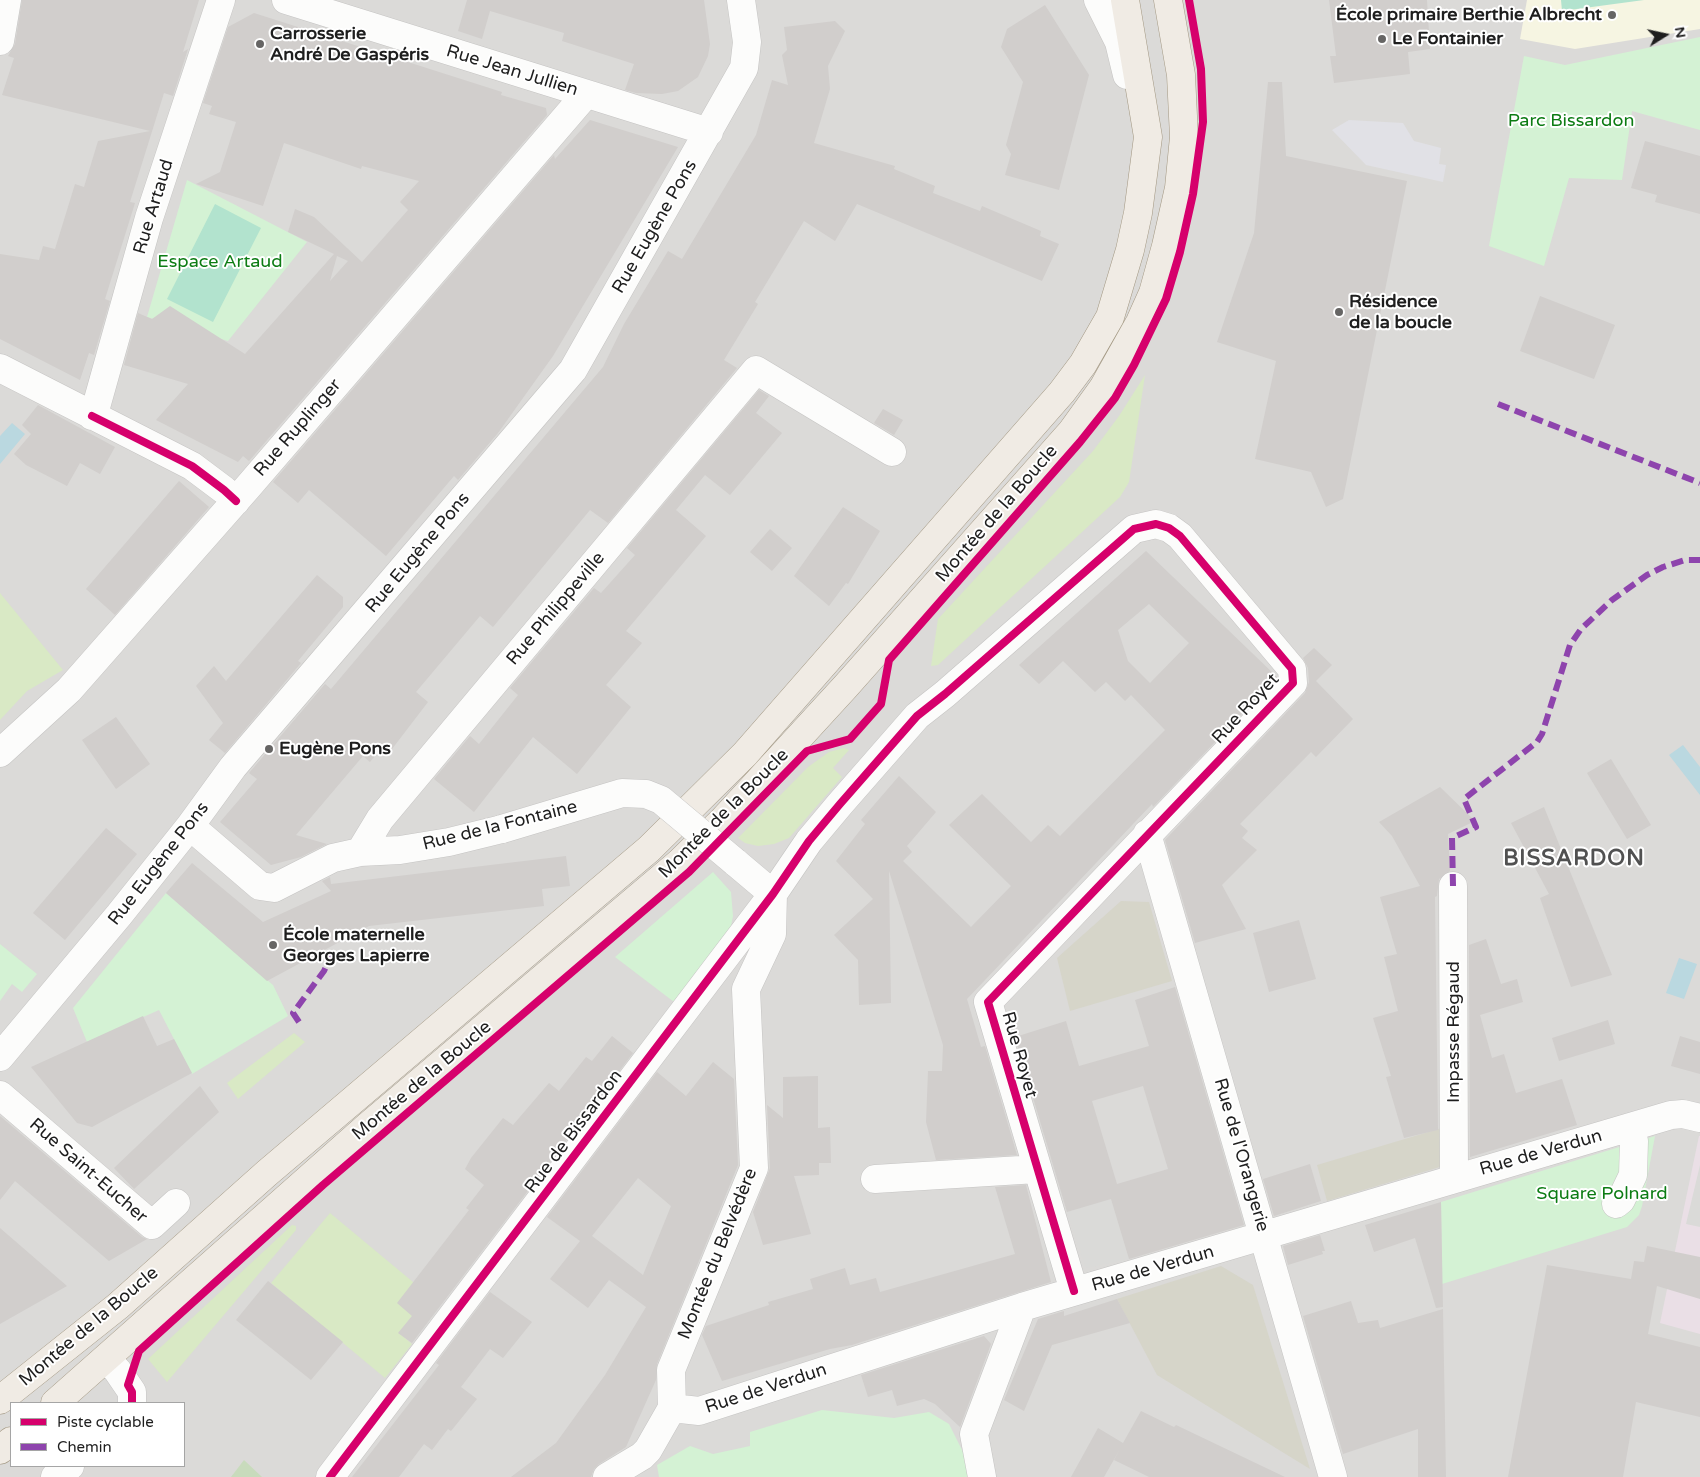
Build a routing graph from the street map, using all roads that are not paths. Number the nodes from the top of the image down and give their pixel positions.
1 (7, 0) edge
2 (222, 0) edge
3 (286, 0) edge
4 (741, 0) edge
5 (1098, 0) edge
6 (1125, 0) edge
7 (1168, 0) edge
8 (0, 41) edge
9 (586, 94) junction
10 (709, 132) junction
11 (1140, 191) junction
12 (0, 368) edge
13 (92, 416) junction
14 (892, 452) dead end
15 (236, 501) junction
16 (0, 753) edge
17 (840, 804) joint
18 (190, 826) junction
19 (1147, 834) junction
20 (360, 852) junction
21 (1453, 886) dead end
22 (773, 894) junction
23 (0, 1057) edge
24 (0, 1095) edge
25 (1700, 1118) edge
26 (1630, 1127) junction
27 (1037, 1168) junction
28 (1454, 1178) junction
29 (875, 1179) dead end
30 (176, 1202) dead end
31 (1616, 1204) dead end
32 (1264, 1236) junction
33 (1074, 1292) junction
34 (1022, 1307) junction
35 (106, 1360) junction
36 (130, 1394) edge
37 (0, 1400) edge
38 (56, 1402) edge
39 (672, 1408) junction
40 (10, 1442) edge
41 (0, 1450) edge
42 (69, 1467) edge
43 (55, 1477) edge
44 (330, 1477) edge
45 (607, 1477) edge
46 (982, 1477) edge
47 (1332, 1477) edge

1 - 8 street
2 - 13 street, Rue Artaud
3 - 9 street, Rue Jean Jullien
4 - 10 street, Rue Eugène Pons
5 - 11 street
6 - 11 main road, Montée de la Boucle
7 - 35 main road, Montée de la Boucle
9 - 10 street, Rue Jean Jullien
9 - 15 street, Rue Ruplinger
10 - 18 street, Rue Eugène Pons
11 - 37 main road, Montée de la Boucle
12 - 13 street
13 - 15 street
14 - 20 street, Rue Philippeville
15 - 16 street, Rue Ruplinger
17 - 19 street, Rue Royet
17 - 22 street, Rue de Bissardon
18 - 20 street, Rue de la Fontaine
18 - 23 street, Rue Eugène Pons
19 - 27 street, Rue Royet
19 - 32 street, Rue de l'Orangerie
20 - 22 street, Rue de la Fontaine, bridge
21 - 28 street, Impasse Régaud
22 - 39 street, Montée du Belvédère
22 - 44 street, Rue de Bissardon
24 - 30 street, Rue Saint-Eucher
25 - 26 street, Rue de Verdun
26 - 28 street, Rue de Verdun
26 - 31 street
27 - 29 street
27 - 33 street, Rue Royet
28 - 32 street, Rue de Verdun
32 - 33 street, Rue de Verdun
32 - 47 street, Rue de l'Orangerie
33 - 34 street, Rue de Verdun
34 - 39 street, Rue de Verdun
34 - 46 street
35 - 36 street, Montée de la Boucle
35 - 38 main road, Montée de la Boucle
39 - 45 street
40 - 41 main road
42 - 43 street

